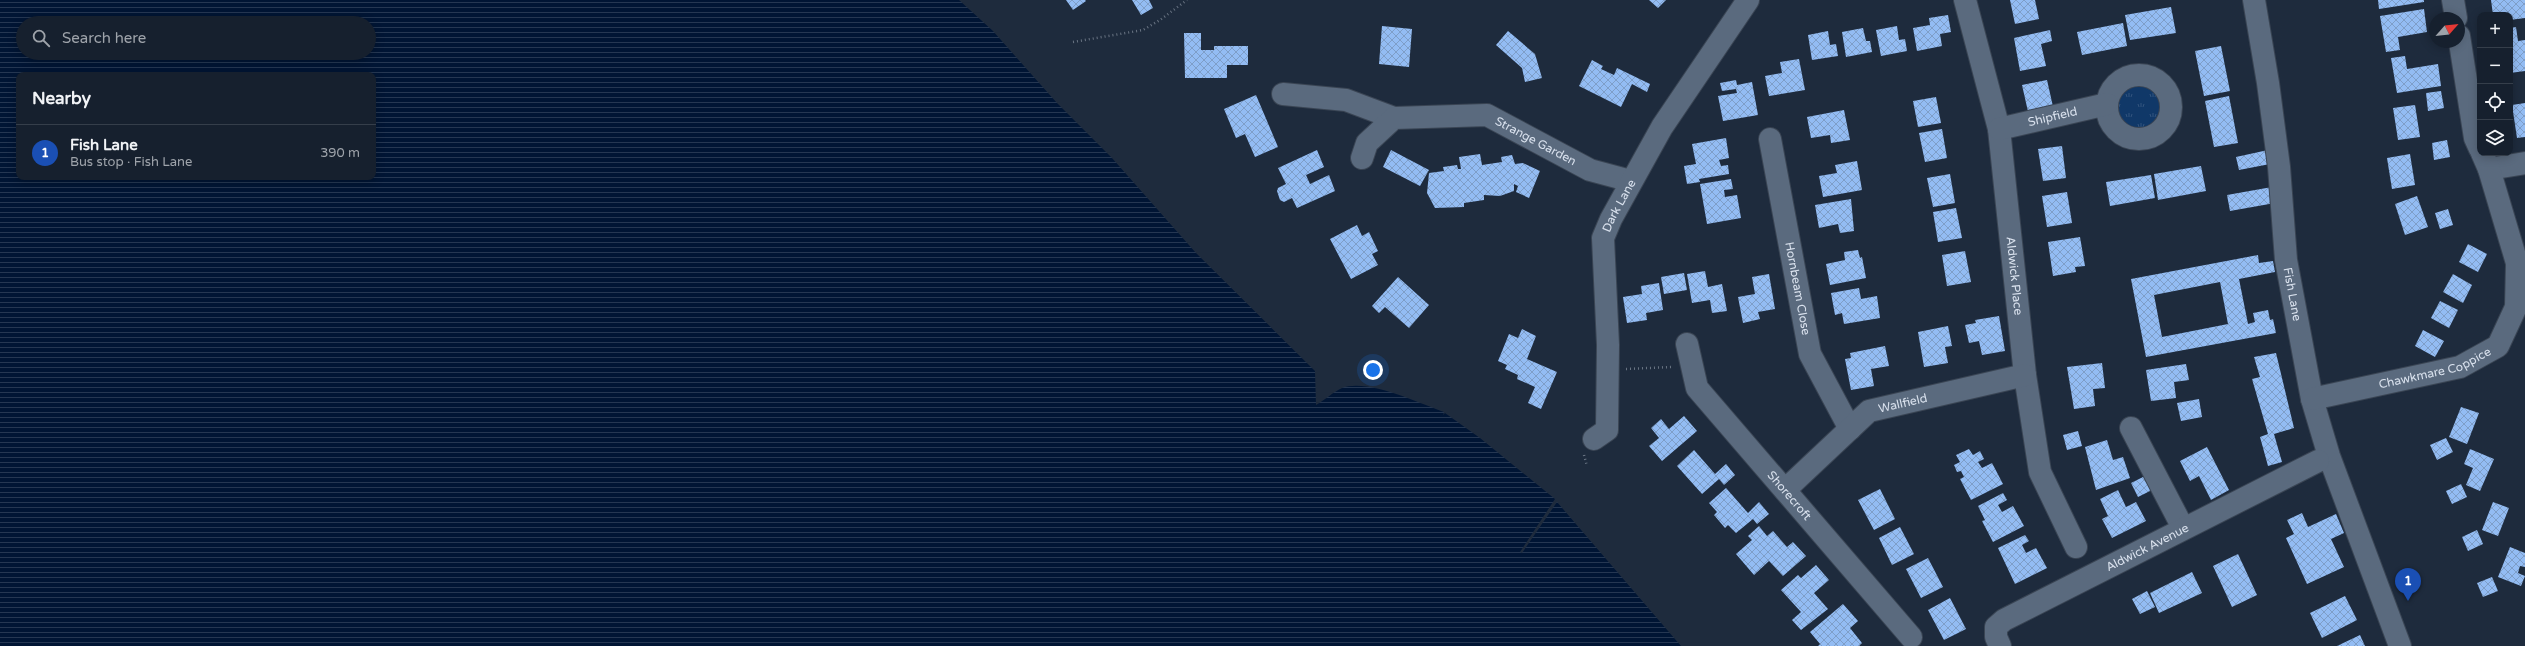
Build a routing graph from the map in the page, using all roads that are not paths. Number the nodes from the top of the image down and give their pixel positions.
1 (1748, 0) edge
2 (1964, 0) edge
3 (2254, 0) edge
4 (2453, 0) edge
5 (2455, 12) edge
6 (2461, 48) edge
7 (1283, 94) dead end
8 (2107, 104) dead end
9 (1394, 118) junction
10 (1999, 129) junction
11 (1770, 140) dead end
12 (2483, 157) edge
13 (1362, 158) dead end
14 (2525, 163) edge
15 (1631, 181) junction
16 (2516, 328) edge
17 (1687, 344) dead end
18 (2026, 375) junction
19 (2312, 399) junction
20 (2131, 428) dead end
21 (1850, 429) junction
22 (1594, 439) dead end
23 (2318, 461) dead end
24 (1785, 490) junction
25 (2183, 528) junction
26 (2076, 547) dead end
27 (1911, 637) dead end
28 (2000, 646) edge
29 (2400, 646) edge

1 - 15 street, Dark Lane
2 - 10 street, Aldwick Place
3 - 19 street, Fish Lane
4 - 5 street
6 - 12 street, Chawkmare Coppice
7 - 9 street
8 - 10 street, Shipfield
9 - 13 street
9 - 15 street, Strange Garden
10 - 18 street, Aldwick Place
11 - 21 street, Hornbeam Close
12 - 14 street
12 - 16 street, Chawkmare Coppice
15 - 22 street, Dark Lane
16 - 19 street, Chawkmare Coppice
17 - 24 street, Shorecroft
18 - 21 street, Wallfield
18 - 26 street, Aldwick Place
19 - 29 street, Fish Lane
20 - 25 street
21 - 24 street, Wallfield
23 - 25 street, Aldwick Avenue
24 - 27 street, Shorecroft
25 - 28 street, Aldwick Avenue

